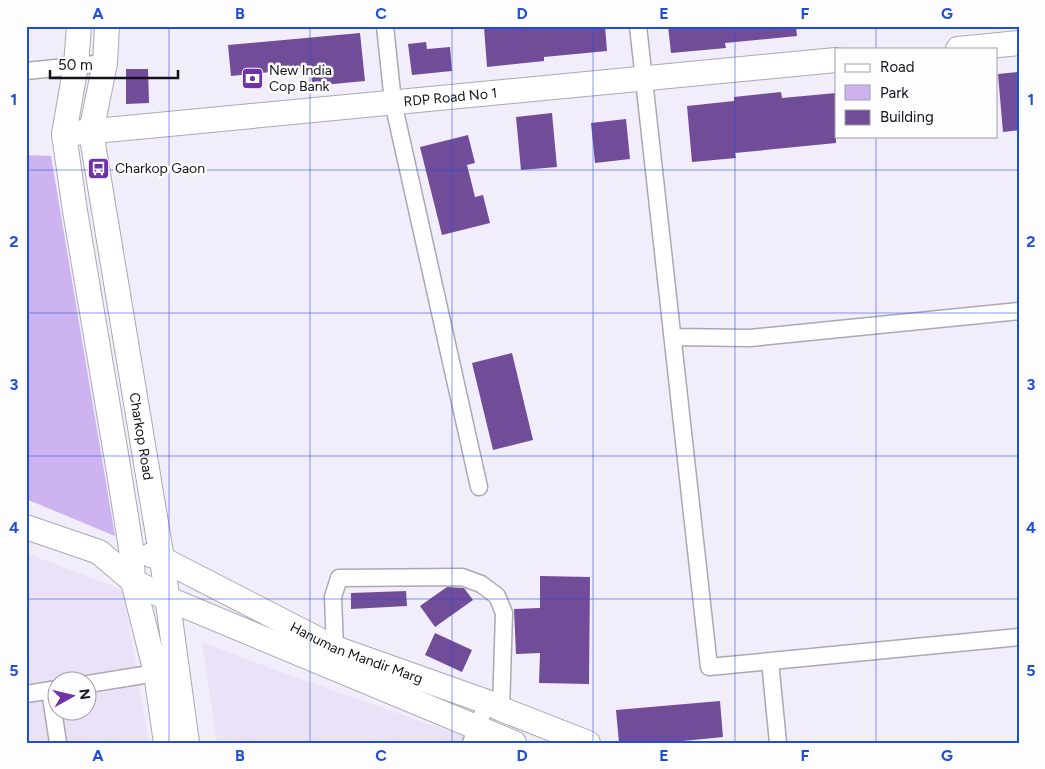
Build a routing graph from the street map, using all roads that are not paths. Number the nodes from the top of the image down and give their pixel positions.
1 (79, 26) edge
2 (108, 26) edge
3 (385, 26) edge
4 (638, 26) edge
5 (1019, 43) edge
6 (968, 48) edge
7 (835, 60) edge
8 (104, 63) junction
9 (76, 65) junction
10 (26, 70) edge
11 (644, 79) junction
12 (393, 102) junction
13 (92, 132) junction
14 (64, 134) junction
15 (1019, 311) edge
16 (673, 338) junction
17 (479, 487) dead end
18 (26, 527) edge
19 (131, 548) junction
20 (99, 552) junction
21 (162, 559) junction
22 (133, 581) junction
23 (166, 598) junction
24 (1019, 637) edge
25 (335, 648) junction
26 (770, 661) junction
27 (156, 673) junction
28 (98, 682) edge
29 (48, 691) edge
30 (26, 694) edge
31 (494, 705) junction
32 (56, 722) edge
33 (474, 735) edge
34 (58, 743) edge
35 (166, 743) edge
36 (187, 743) edge
37 (514, 743) edge
38 (588, 743) edge
39 (778, 743) edge

1 - 9 street, Charkop Road
2 - 8 street, Charkop Road
3 - 12 street
4 - 11 street
5 - 6 street
7 - 11 street, RDP Road No 1
8 - 9 street
8 - 13 street, Charkop Road
9 - 10 street
9 - 14 street, Charkop Road
11 - 12 street, RDP Road No 1
11 - 16 street
12 - 13 street, RDP Road No 1
12 - 17 street
13 - 14 street, RDP Road No 1
13 - 21 street, Charkop Road
14 - 19 street, Charkop Road
15 - 16 street
16 - 26 street
18 - 20 street
19 - 20 street
19 - 21 street, Hanuman Mandir Marg
19 - 22 street, Charkop Road
20 - 22 street
21 - 23 street, Charkop Road
21 - 25 street, Hanuman Mandir Marg
22 - 23 street
22 - 27 street, Charkop Road
23 - 33 street
23 - 36 street, Charkop Road
24 - 26 street
25 - 31 street, Hanuman Mandir Marg
25 - 31 street
26 - 39 street
27 - 28 street
27 - 35 street, Charkop Road
29 - 30 street
31 - 33 street
31 - 38 street, Hanuman Mandir Marg
32 - 34 street
33 - 37 street

